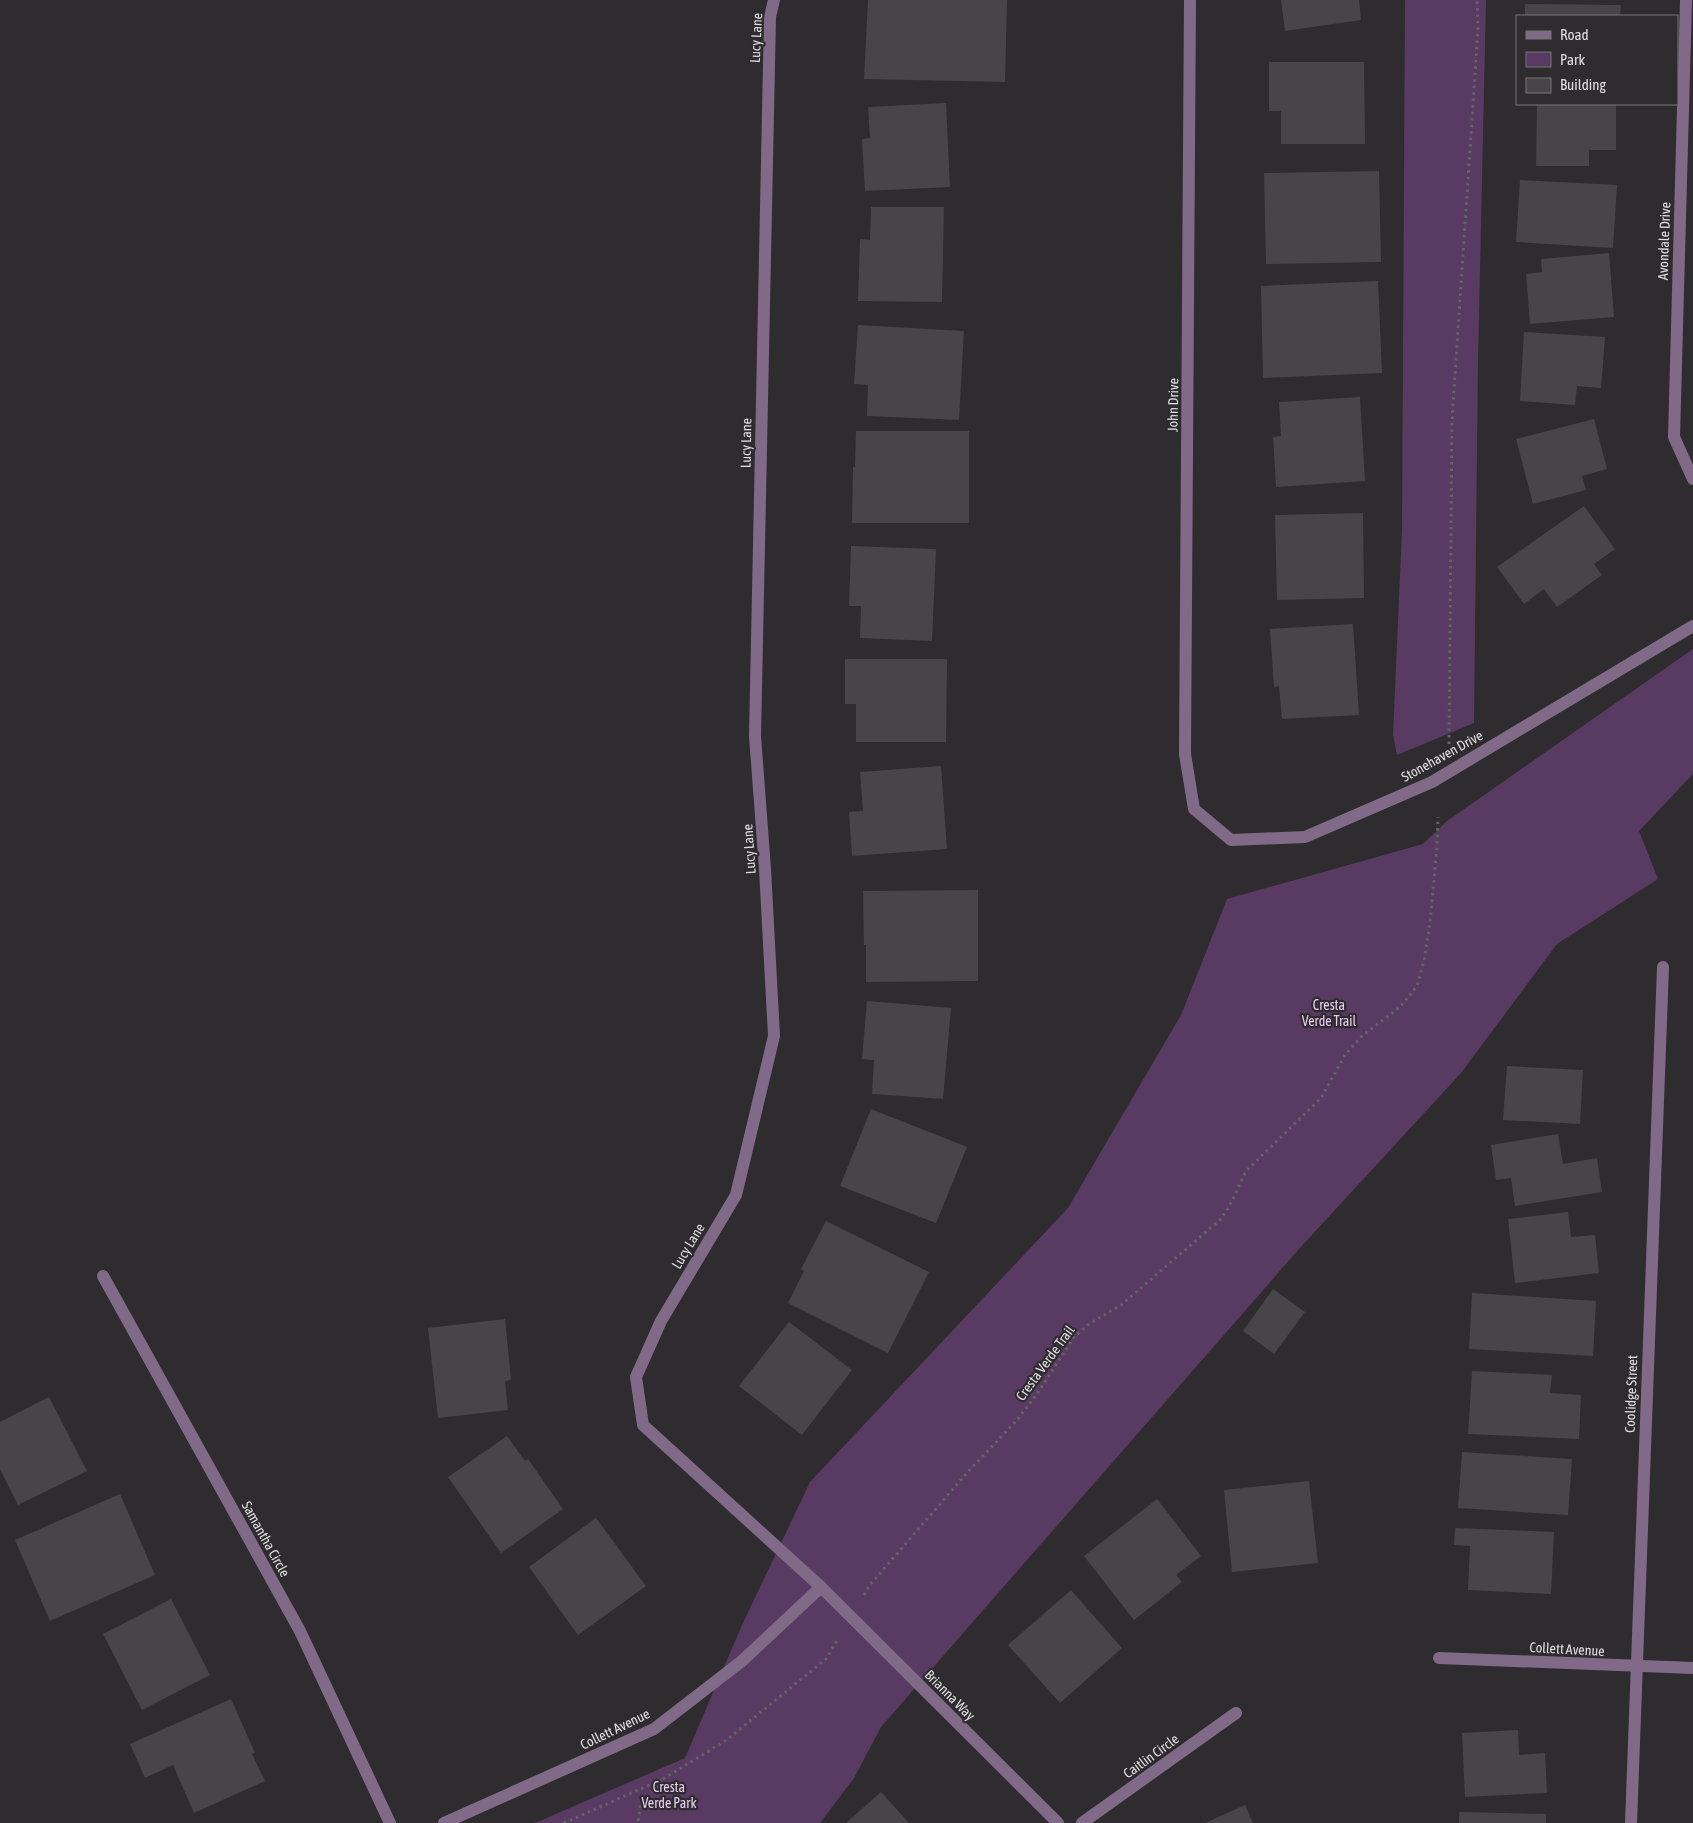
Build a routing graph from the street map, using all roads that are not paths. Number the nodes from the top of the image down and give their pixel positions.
1 (774, 0) edge
2 (1190, 0) edge
3 (1686, 0) edge
4 (1693, 479) edge
5 (1693, 626) edge
6 (1194, 809) joint
7 (1663, 967) dead end
8 (103, 1276) dead end
9 (821, 1587) junction
10 (1439, 1658) dead end
11 (1636, 1667) junction
12 (1693, 1668) edge
13 (1236, 1713) dead end
14 (390, 1823) edge
15 (444, 1823) edge
16 (1058, 1823) edge
17 (1082, 1823) edge
18 (1631, 1823) edge

1 - 9 street, Lucy Lane
2 - 6 street, John Drive
3 - 4 street, Avondale Drive
5 - 6 street, Stonehaven Drive
7 - 11 street, Coolidge Street
8 - 14 street, Samantha Circle
9 - 15 street, Collett Avenue
9 - 16 street, Brianna Way
10 - 11 street, Collett Avenue
11 - 12 street, Collett Avenue
11 - 18 street, Coolidge Street
13 - 17 street, Caitlin Circle

